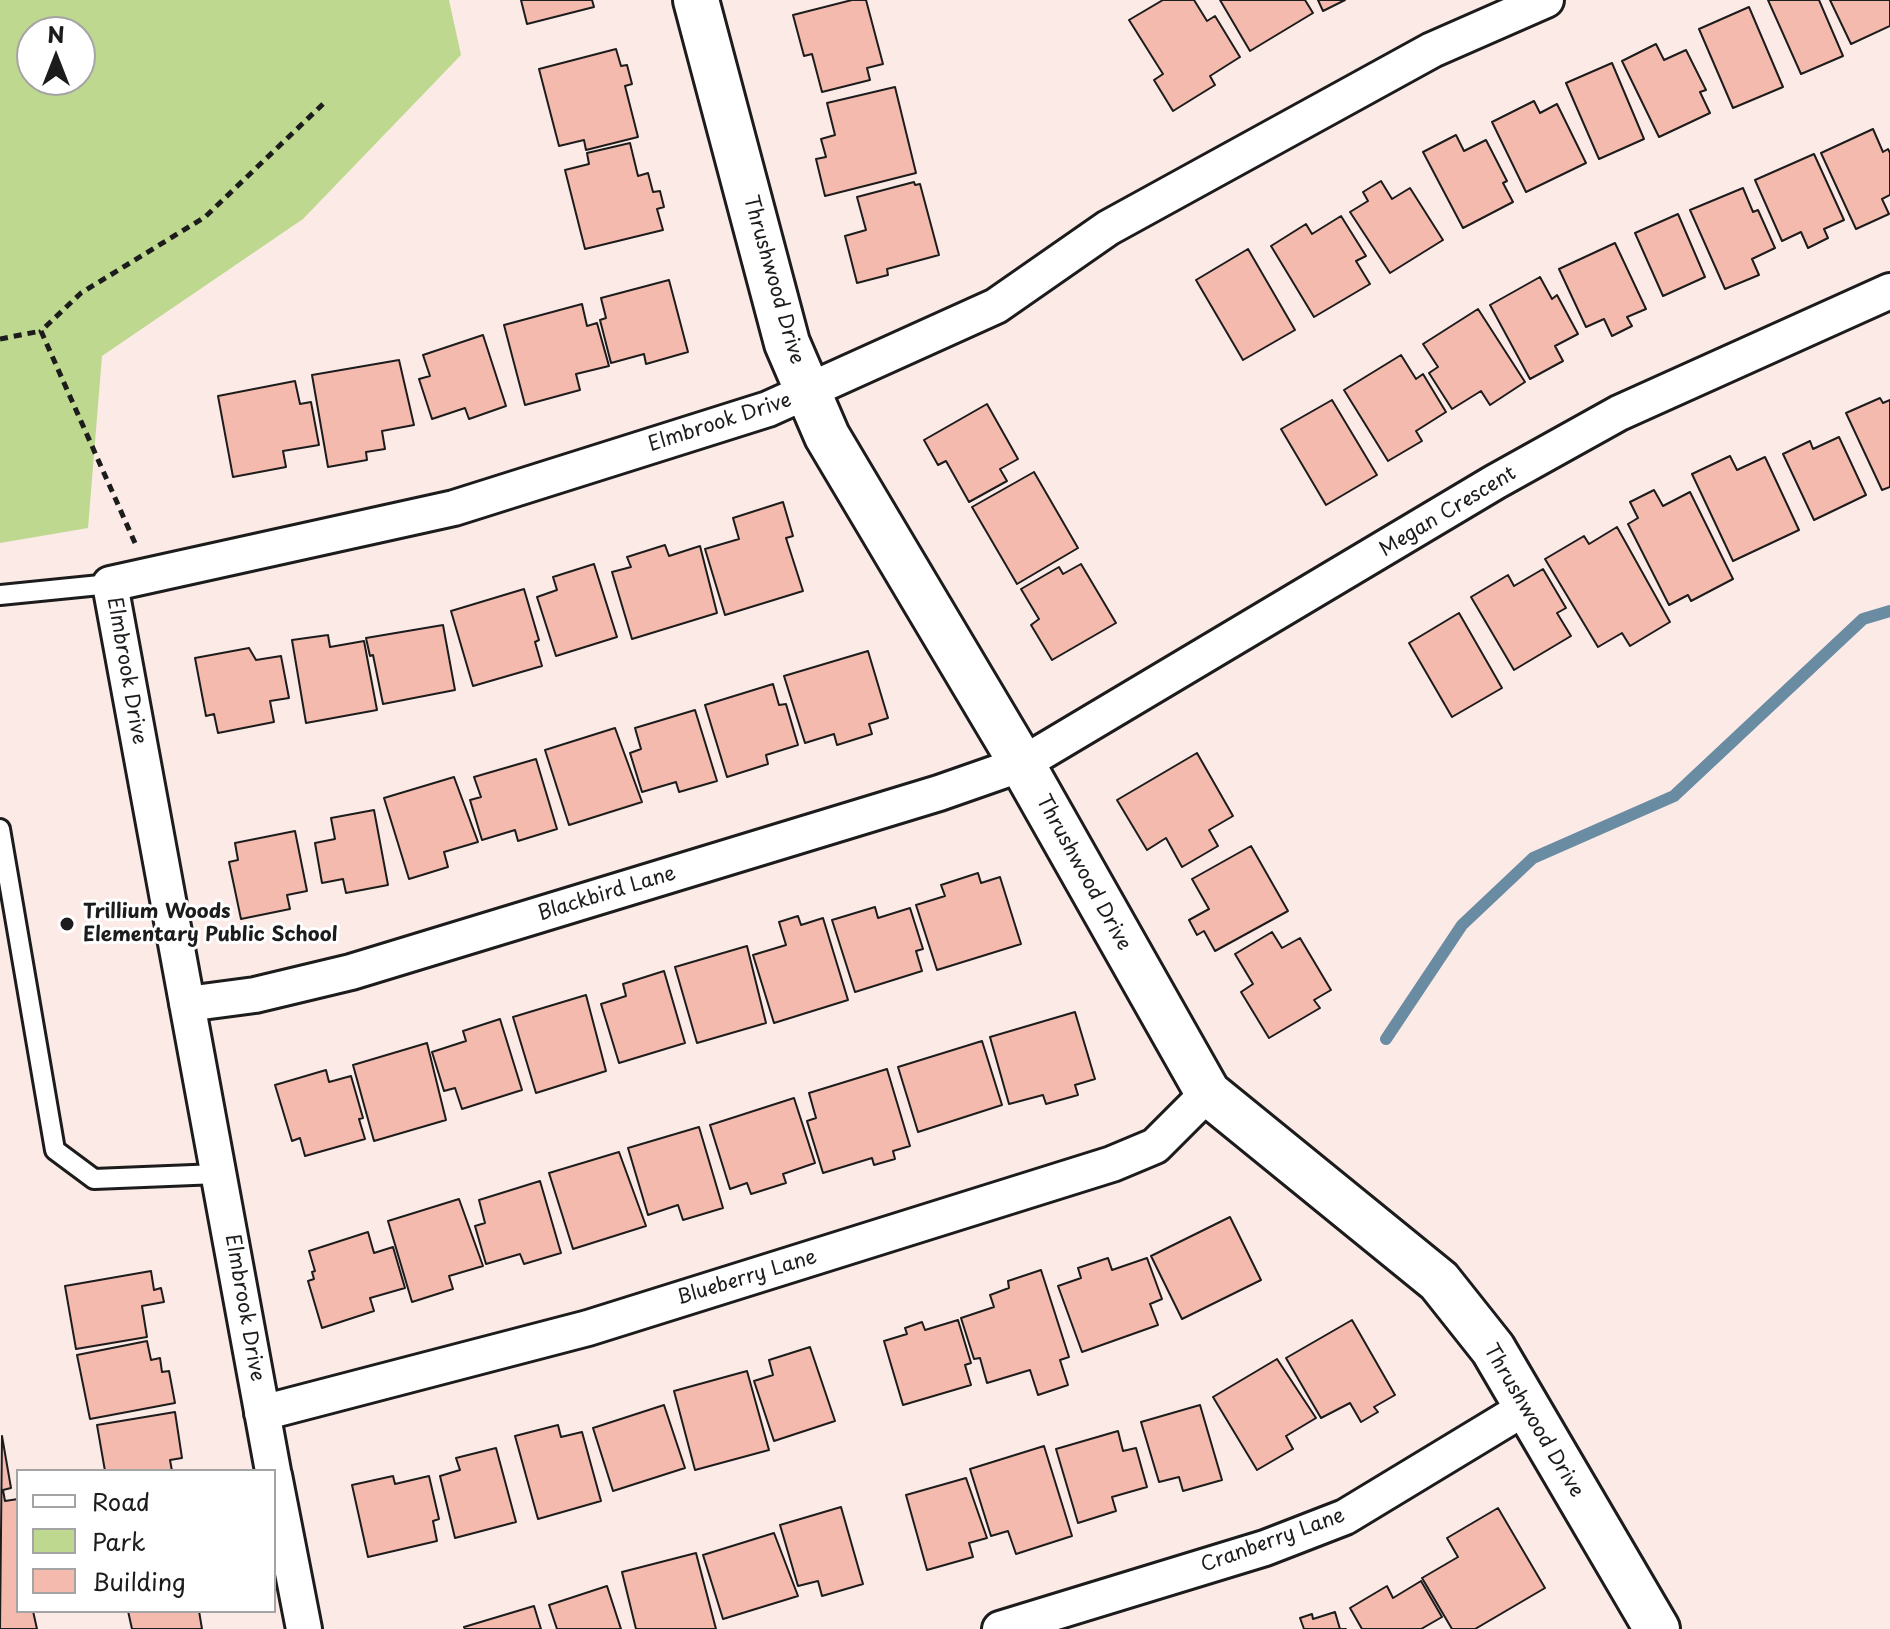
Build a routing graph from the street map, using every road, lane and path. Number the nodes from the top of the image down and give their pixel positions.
1 (696, 0) edge
2 (1546, 0) edge
3 (323, 104) dead end
4 (1890, 291) edge
5 (41, 331) junction
6 (0, 339) edge
7 (808, 393) junction
8 (150, 577) junction
9 (110, 584) junction
10 (0, 595) edge
11 (1022, 764) junction
12 (0, 829) edge
13 (187, 1004) junction
14 (1208, 1093) junction
15 (218, 1174) junction
16 (1525, 1408) junction
17 (262, 1413) junction
18 (273, 1469) edge
19 (276, 1483) edge
20 (304, 1629) edge
21 (1000, 1629) edge
22 (1657, 1629) edge

1 - 7 street, Thrushwood Drive
2 - 7 street
3 - 5 path
4 - 11 street, Megan Crescent
5 - 6 path
5 - 8 path
7 - 8 street, Elmbrook Drive
7 - 11 street, Thrushwood Drive
8 - 9 street, Elmbrook Drive
9 - 10 lane
9 - 13 street, Elmbrook Drive
11 - 13 street, Blackbird Lane
11 - 14 street, Thrushwood Drive
12 - 15 lane
13 - 15 street, Elmbrook Drive
14 - 16 street, Thrushwood Drive
14 - 17 street, Blueberry Lane
15 - 17 street, Elmbrook Drive
16 - 21 street, Cranberry Lane
16 - 22 street, Thrushwood Drive
17 - 18 street, Elmbrook Drive
19 - 20 street, Elmbrook Drive

